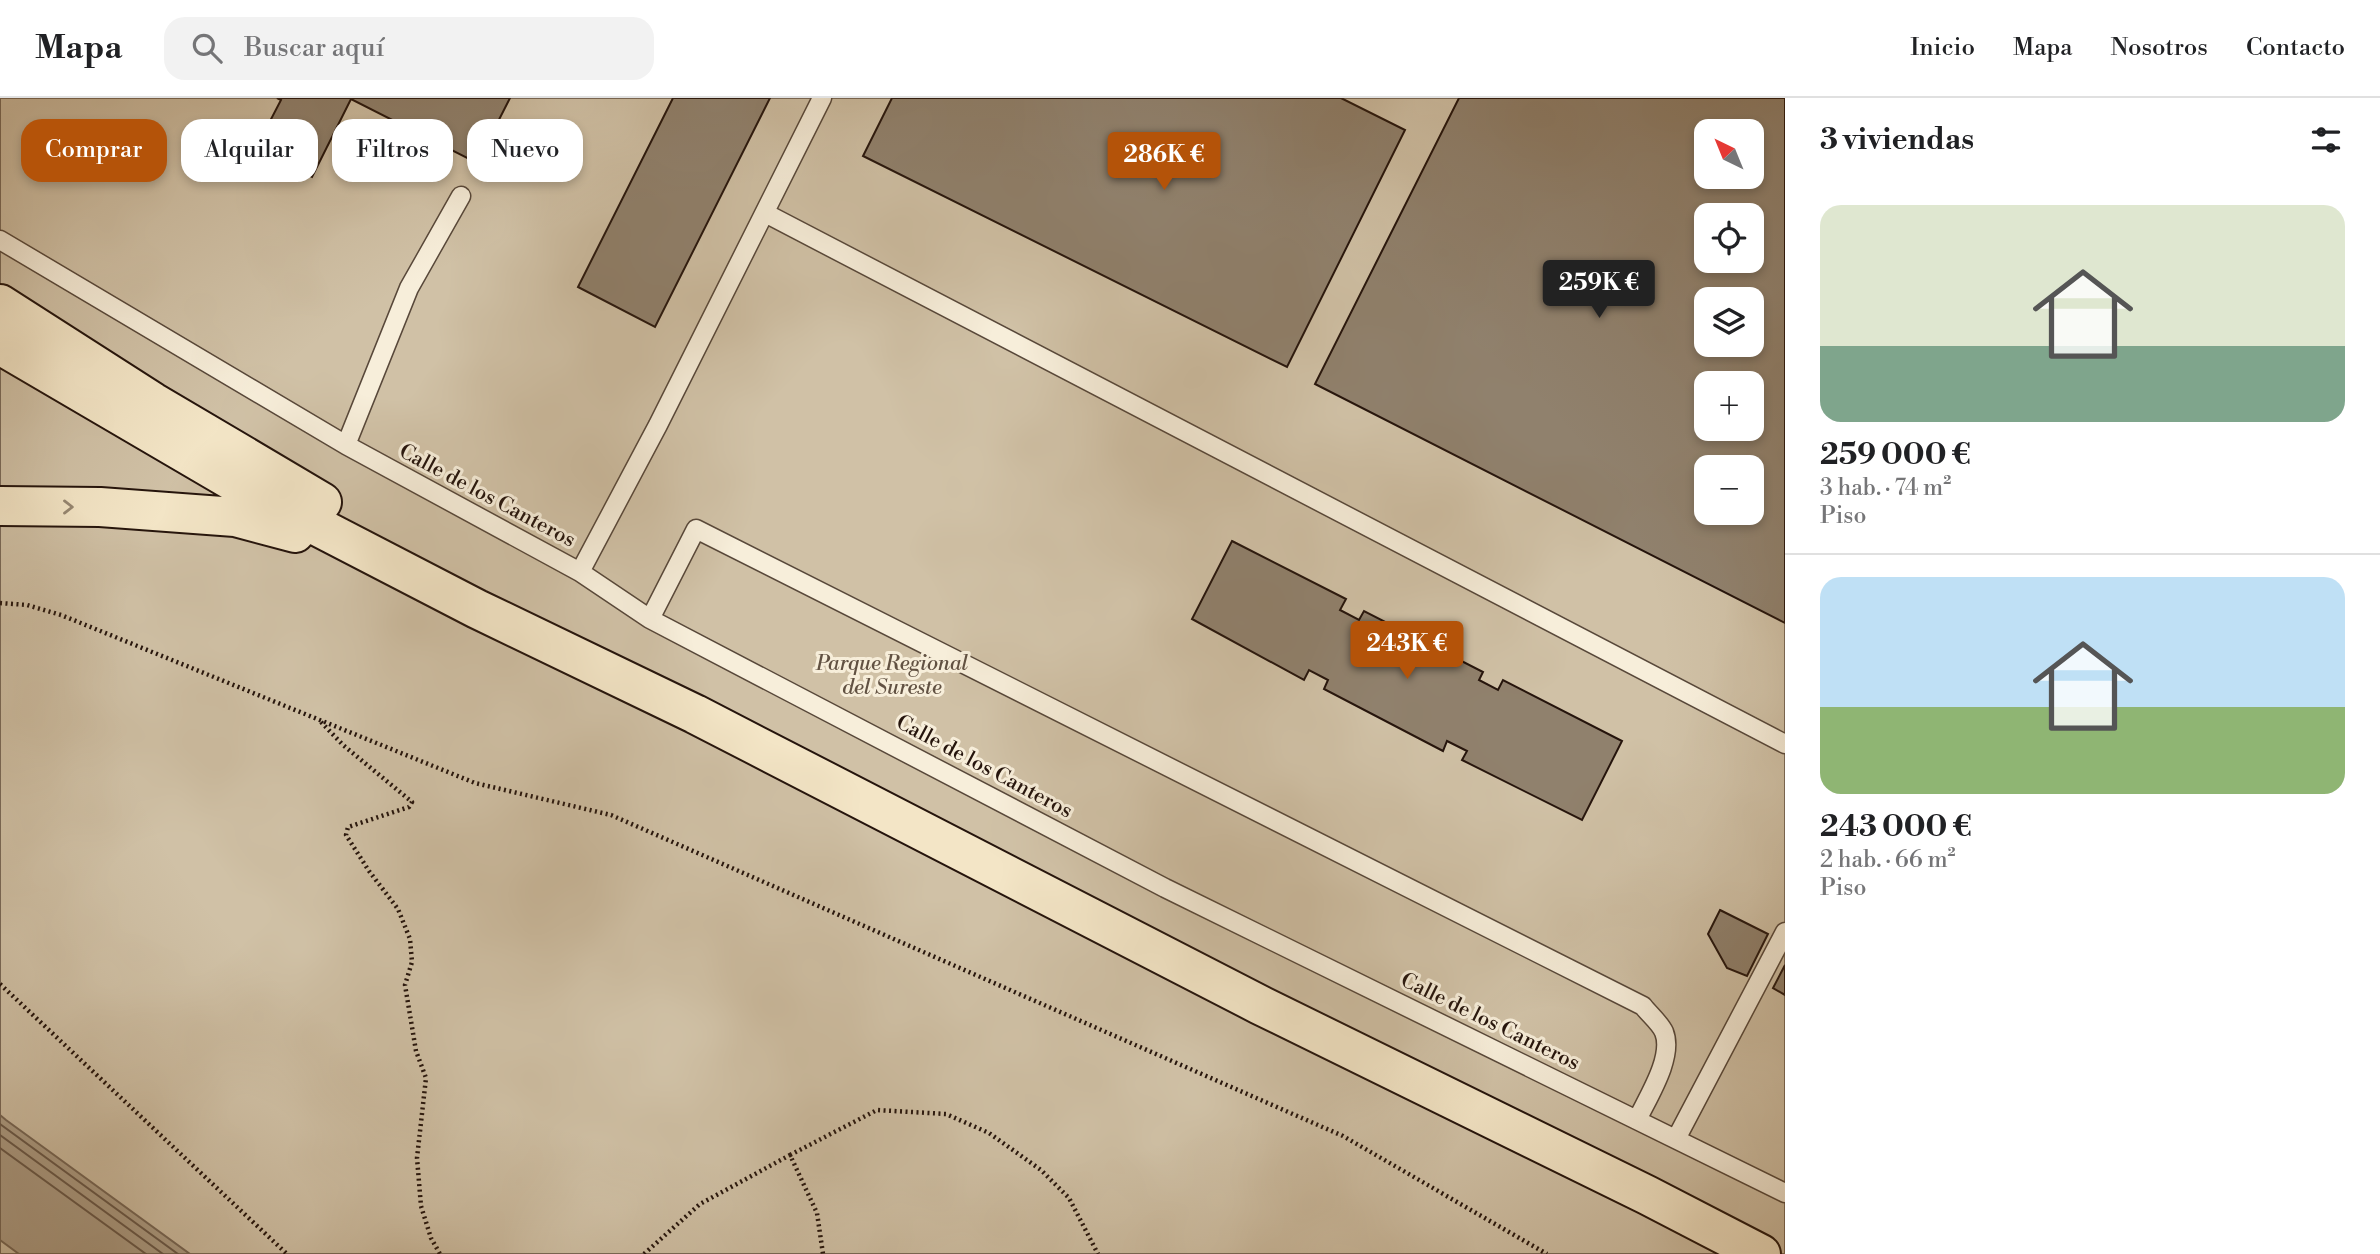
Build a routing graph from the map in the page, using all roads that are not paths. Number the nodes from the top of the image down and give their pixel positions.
1 (822, 98) edge
2 (461, 196) dead end
3 (765, 213) junction
4 (0, 240) edge
5 (0, 304) edge
6 (0, 323) edge
7 (0, 345) edge
8 (346, 445) junction
9 (0, 506) edge
10 (343, 513) junction
11 (580, 572) junction
12 (477, 609) junction
13 (650, 619) junction
14 (695, 714) junction
15 (1785, 744) edge
16 (1785, 932) edge
17 (1637, 1120) junction
18 (1676, 1139) junction
19 (1785, 1193) edge
20 (1761, 1254) edge

1 - 3 lane
2 - 8 lane
3 - 11 lane
3 - 15 lane
4 - 8 lane, Calle de los Canteros
5 - 10 main road
6 - 10 main road
7 - 12 main road
8 - 11 lane, Calle de los Canteros
9 -> 12 main road
10 - 14 main road
11 - 13 lane, Calle de los Canteros
12 - 14 main road
13 - 17 lane, Calle de los Canteros
13 - 17 lane
14 - 20 main road
16 - 18 lane
17 - 18 lane, Calle de los Canteros
18 - 19 lane, Calle de los Canteros

